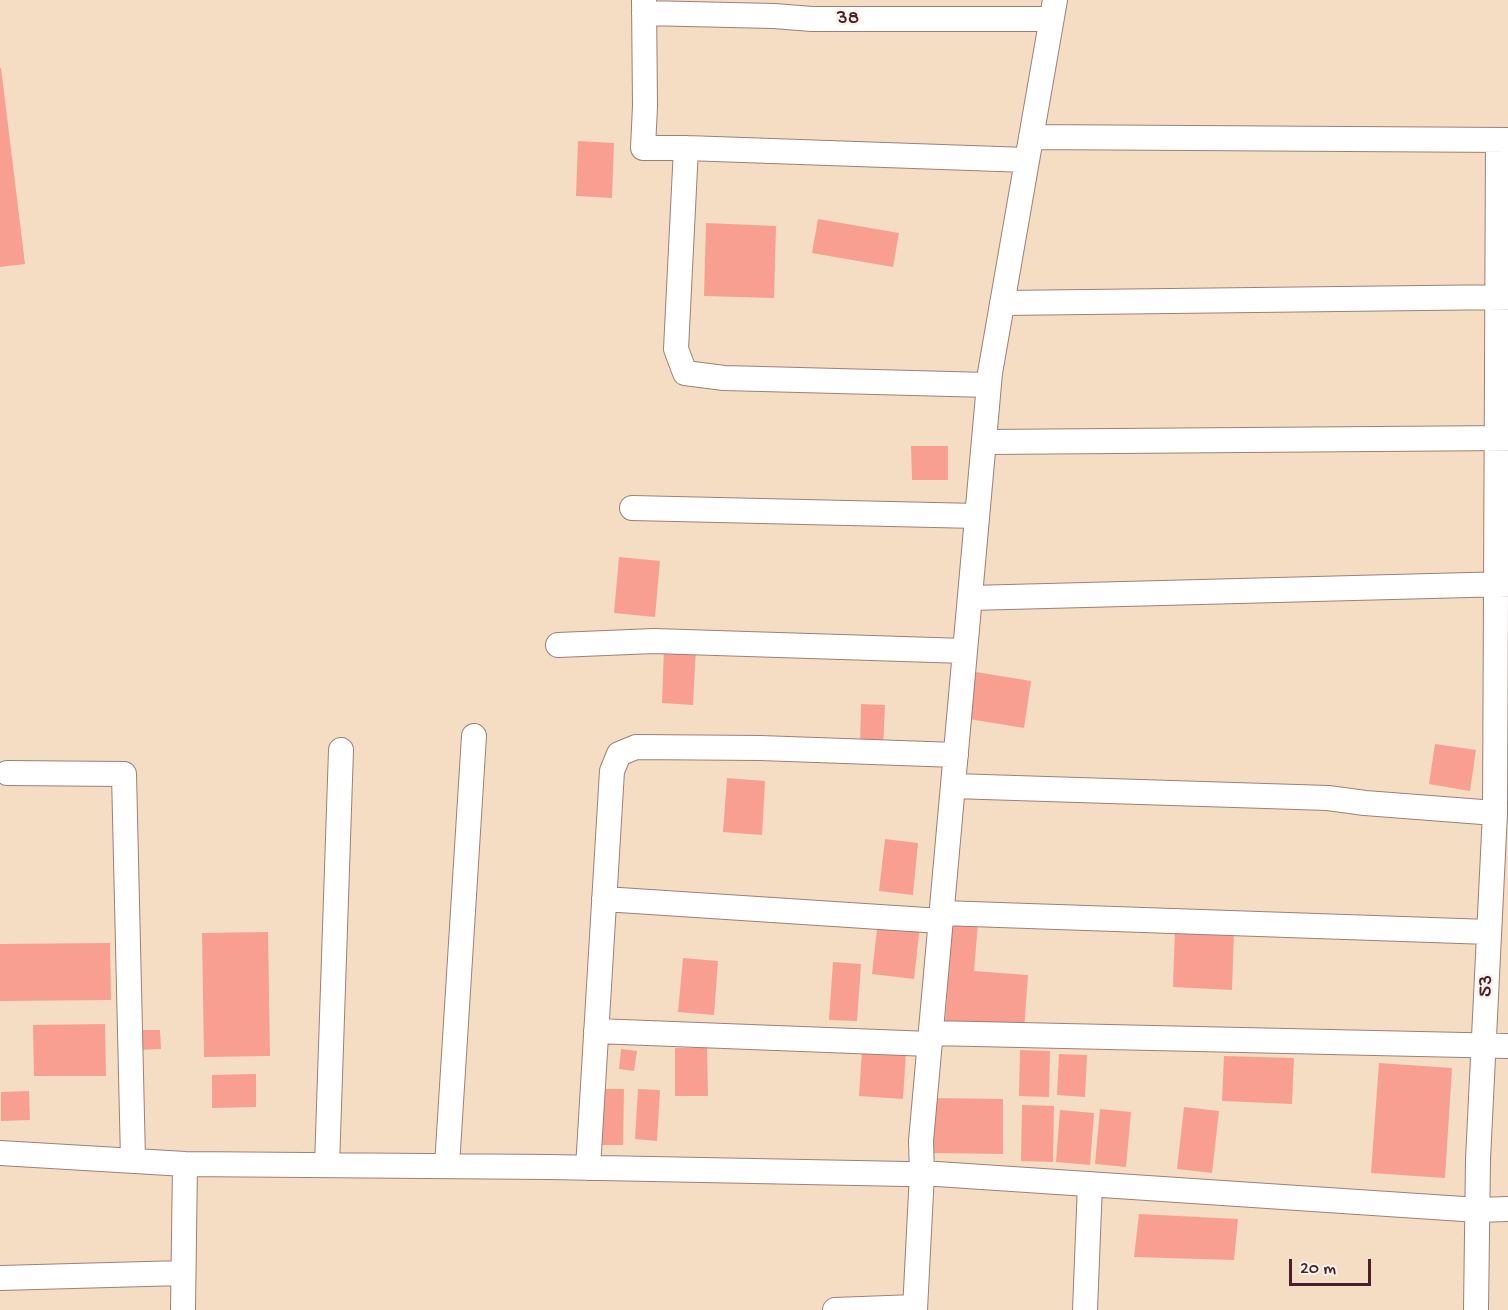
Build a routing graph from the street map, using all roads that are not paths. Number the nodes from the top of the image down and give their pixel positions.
1 (644, 6) edge
2 (774, 8) edge
3 (912, 10) edge
4 (1053, 10) edge
5 (1503, 140) edge
6 (686, 148) junction
7 (1029, 149) junction
8 (1503, 297) edge
9 (1002, 303) junction
10 (988, 386) junction
11 (1502, 438) edge
12 (984, 442) junction
13 (633, 508) dead end
14 (977, 516) junction
15 (1502, 584) edge
16 (970, 598) junction
17 (558, 645) dead end
18 (965, 651) junction
19 (1502, 725) edge
20 (474, 736) dead end
21 (341, 750) dead end
22 (956, 755) junction
23 (7, 774) dead end
24 (953, 786) junction
25 (1496, 813) junction
26 (604, 899) junction
27 (941, 917) junction
28 (1496, 918) edge
29 (596, 1031) junction
30 (931, 1039) junction
31 (1484, 1046) junction
32 (1508, 1046) edge
33 (0, 1153) edge
34 (133, 1160) junction
35 (184, 1164) junction
36 (327, 1165) junction
37 (447, 1166) junction
38 (588, 1168) junction
39 (922, 1173) junction
40 (1090, 1184) junction
41 (1508, 1209) edge
42 (1478, 1210) junction
43 (183, 1273) junction
44 (0, 1278) edge
45 (915, 1308) edge
46 (183, 1310) edge
47 (836, 1310) edge
48 (1085, 1310) edge
49 (1476, 1310) edge

1 - 2 street, 38
1 - 6 street
2 - 3 street, 38
3 - 4 street, 38
4 - 7 street
5 - 7 street
5 - 8 street, 53
6 - 7 street
6 - 10 street
7 - 9 street
8 - 9 street
8 - 11 street, 53
9 - 10 street
10 - 12 street
11 - 12 street
11 - 15 street, 53
12 - 14 street
13 - 14 street
14 - 16 street
15 - 16 street
15 - 19 street, 53
16 - 18 street
17 - 18 street
18 - 22 street
19 - 25 street, 53
20 - 37 street
21 - 36 street
22 - 24 street
22 - 26 street
23 - 34 street
24 - 25 street
24 - 27 street
25 - 28 street, 53
26 - 27 street
26 - 29 street
27 - 28 street
27 - 30 street
28 - 31 street, 53
29 - 30 street
29 - 38 street
30 - 31 street
30 - 39 street
31 - 32 street
31 - 42 street, 53
33 - 34 street
34 - 35 street
35 - 36 street
35 - 43 street
36 - 37 street
37 - 38 street
38 - 39 street
39 - 40 street
39 - 45 street
40 - 42 street
40 - 48 street
41 - 42 street
42 - 49 street, 53
43 - 44 street
43 - 46 street
45 - 47 street

